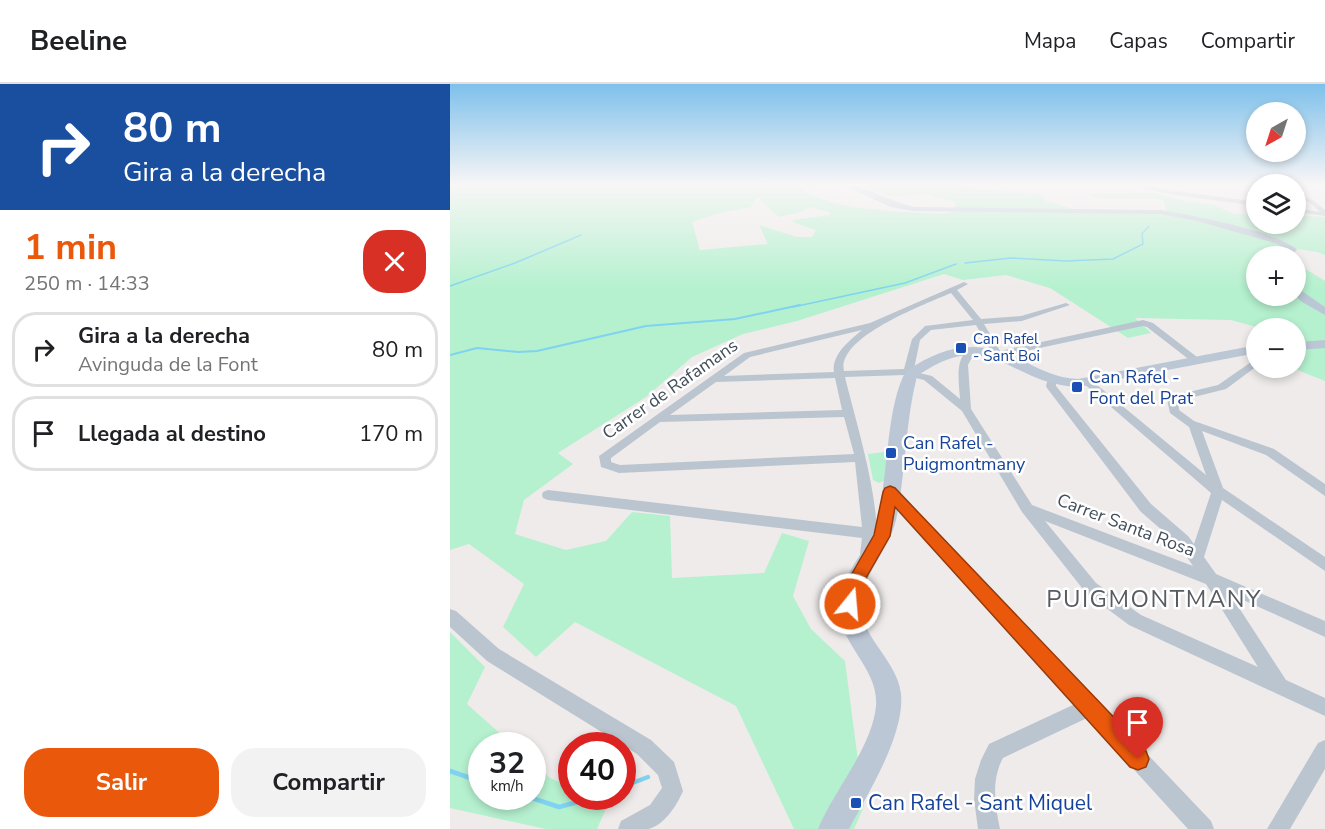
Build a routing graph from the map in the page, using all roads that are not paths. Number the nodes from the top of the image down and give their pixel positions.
1 (1201, 220) edge
2 (1288, 246) edge
3 (964, 284) dead end
4 (951, 290) junction
5 (1306, 300) edge
6 (1066, 305) dead end
7 (1325, 312) edge
8 (978, 321) junction
9 (873, 325) junction
10 (1325, 344) edge
11 (1306, 345) edge
12 (978, 351) junction
13 (1246, 351) edge
14 (998, 354) junction
15 (1194, 359) junction
16 (1246, 369) edge
17 (911, 374) junction
18 (838, 375) junction
19 (714, 379) junction
20 (1052, 381) junction
21 (1087, 382) junction
22 (966, 409) junction
23 (848, 413) junction
24 (656, 419) junction
25 (1194, 424) junction
26 (861, 459) junction
27 (1218, 491) junction
28 (1325, 491) edge
29 (890, 492) junction
30 (548, 495) dead end
31 (1027, 508) junction
32 (870, 533) junction
33 (1196, 558) junction
34 (865, 564) junction
35 (1325, 565) edge
36 (1211, 579) junction
37 (450, 616) edge
38 (1325, 629) edge
39 (1282, 689) junction
40 (1089, 706) junction
41 (1325, 707) edge
42 (1325, 750) edge
43 (629, 829) edge
44 (833, 829) edge
45 (989, 829) edge
46 (1203, 829) edge
47 (1278, 829) edge

1 - 2 street
3 - 4 street
4 - 8 street
4 - 9 street
5 - 7 street
6 - 8 street
8 - 14 street
8 - 17 street
9 - 18 street
9 - 19 street, Carrer de Rafamans
10 - 11 street
12 - 14 street
12 - 17 street
12 - 22 street
13 - 15 street
14 - 15 street
14 - 20 street
15 - 21 street
16 - 25 street
17 - 18 street
17 - 22 street
17 - 29 street
18 - 19 street
18 - 23 street
19 - 24 street, Carrer de Rafamans
20 - 21 street
20 - 33 street
21 - 27 street
22 - 31 street
23 - 24 street
23 - 26 street
24 - 26 street, Carrer de Rafamans
25 - 27 street
25 - 28 street
26 - 32 street
27 - 33 street
27 - 35 street
29 - 34 street
29 - 40 street
30 - 32 street
31 - 36 street, Carrer Santa Rosa
31 - 39 street
32 - 34 street
33 - 36 street
34 - 44 street
36 - 38 street, Carrer Santa Rosa
36 - 39 street
37 - 43 street
39 - 41 street
40 - 45 street
40 - 46 street
42 - 47 street

